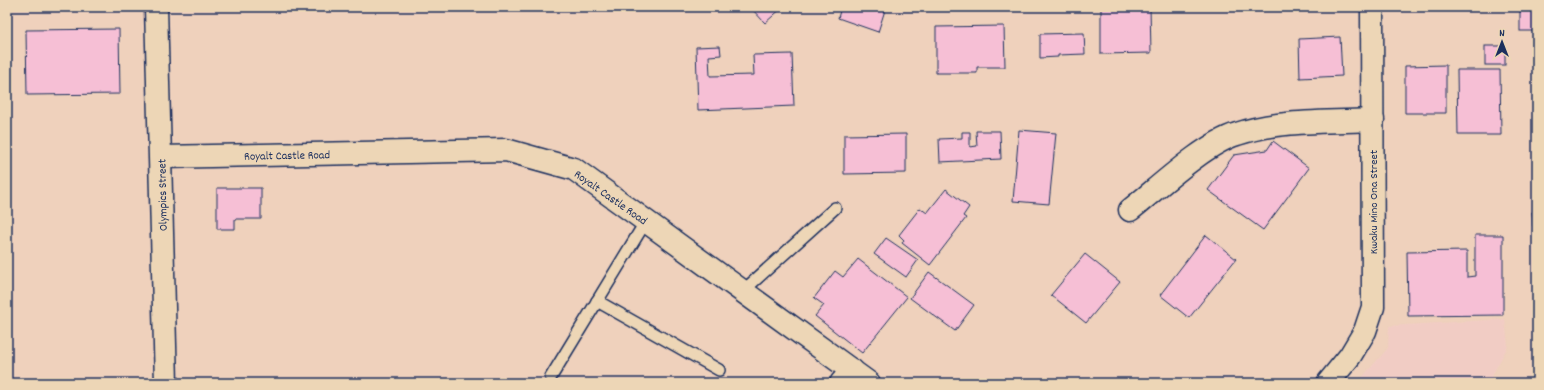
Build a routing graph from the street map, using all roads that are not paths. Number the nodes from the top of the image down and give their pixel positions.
1 (156, 7) edge
2 (1372, 7) edge
3 (1373, 120) junction
4 (161, 157) junction
5 (835, 208) dead end
6 (1130, 210) dead end
7 (646, 221) junction
8 (743, 291) junction
9 (597, 301) junction
10 (719, 370) dead end
11 (551, 377) dead end
12 (854, 379) edge
13 (166, 383) edge
14 (1328, 383) edge

1 - 4 street, Olympics Street
2 - 3 street, Kwaku Mino Ona Street
3 - 6 street
3 - 14 street, Kwaku Mino Ona Street
4 - 7 street, Royalt Castle Road
4 - 13 street, Olympics Street
5 - 8 lane
7 - 8 street, Royalt Castle Road
7 - 9 lane
8 - 12 street, Royalt Castle Road
9 - 10 lane
9 - 11 lane

